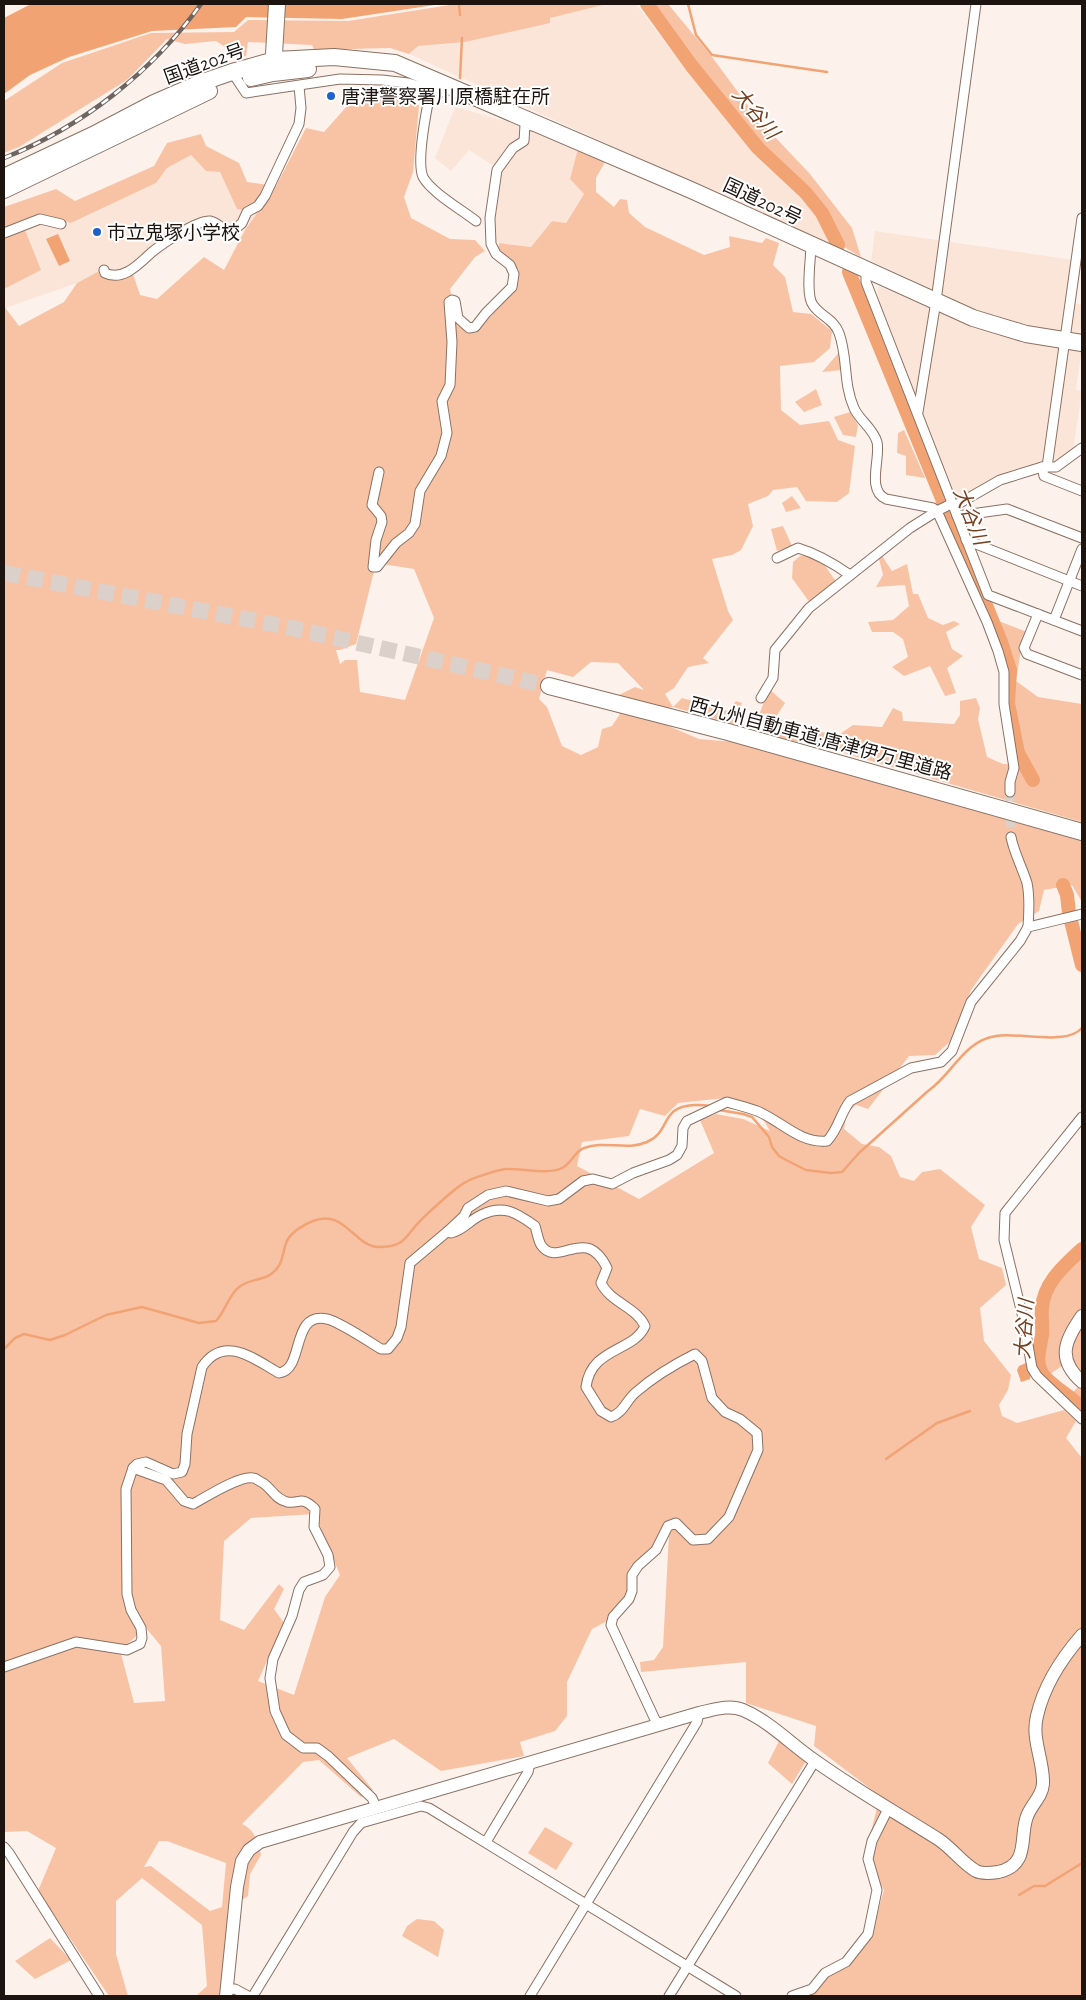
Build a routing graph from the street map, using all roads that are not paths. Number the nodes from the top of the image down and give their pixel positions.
1 (276, 4) edge
2 (976, 4) edge
3 (274, 67) junction
4 (235, 77) junction
5 (431, 83) junction
6 (299, 86) junction
7 (539, 123) junction
8 (4, 177) edge
9 (4, 190) edge
10 (1082, 218) edge
11 (476, 222) dead end
12 (61, 224) dead end
13 (4, 233) edge
14 (811, 245) junction
15 (104, 270) dead end
16 (866, 270) junction
17 (936, 301) junction
18 (1065, 340) junction
19 (1082, 343) edge
20 (917, 414) junction
21 (1082, 448) edge
22 (1045, 467) junction
23 (379, 472) dead end
24 (1082, 491) edge
25 (951, 505) junction
26 (938, 510) junction
27 (957, 516) junction
28 (1082, 538) edge
29 (966, 540) junction
30 (1082, 549) edge
31 (778, 558) dead end
32 (850, 575) junction
33 (1070, 581) junction
34 (1082, 586) edge
35 (1038, 614) junction
36 (1054, 620) junction
37 (1082, 631) edge
38 (1082, 675) edge
39 (549, 686) tunnel mouth
40 (761, 698) dead end
41 (1010, 792) tunnel mouth
42 (1082, 832) edge
43 (1011, 837) tunnel mouth
44 (1079, 915) edge
45 (1028, 927) junction
46 (1082, 1117) edge
47 (448, 1231) junction
48 (1082, 1316) edge
49 (1082, 1382) edge
50 (1082, 1419) edge
51 (133, 1468) junction
52 (1082, 1635) edge
53 (4, 1667) edge
54 (699, 1713) junction
55 (658, 1726) junction
56 (815, 1760) junction
57 (530, 1763) junction
58 (376, 1807) junction
59 (888, 1809) junction
60 (486, 1842) junction
61 (4, 1847) edge
62 (586, 1905) junction
63 (687, 1966) junction
64 (227, 1993) edge
65 (99, 1996) edge
66 (248, 1996) edge
67 (253, 1996) edge
68 (530, 1996) edge
69 (669, 1996) edge
70 (736, 1996) edge
71 (792, 1996) edge

1 - 3 highway
2 - 17 street
3 - 4 highway, 国道202号
3 - 5 highway, 国道202号
4 - 6 street
4 - 8 highway, 国道202号
4 - 9 highway, 国道202号
5 - 6 street
5 - 7 highway, 国道202号
5 - 11 street
6 - 15 street
7 - 14 highway, 国道202号
7 - 23 street
10 - 18 street
12 - 13 street
14 - 16 highway, 国道202号
14 - 26 street
16 - 17 highway, 国道202号
16 - 20 street
17 - 18 highway, 国道202号
17 - 20 street
18 - 19 highway, 国道202号
18 - 22 street
20 - 25 street
21 - 22 street
22 - 24 street
22 - 25 street
25 - 26 street
25 - 27 street
26 - 32 street
26 - 41 street
27 - 28 street
27 - 29 street
29 - 33 street
29 - 35 street
30 - 33 street
31 - 32 street
32 - 40 street
33 - 34 street
33 - 36 street
35 - 36 street
35 - 38 street
36 - 37 street
39 - 42 highway, 西九州自動車道;唐津伊万里道路
43 - 45 street
44 - 45 street
45 - 47 street
46 - 50 street
47 - 51 street
47 - 55 street
48 - 49 street
51 - 53 street
51 - 58 street
52 - 59 street
54 - 55 street
54 - 56 street
54 - 62 street
55 - 57 street
56 - 59 street
56 - 63 street
57 - 58 street
57 - 60 street
58 - 64 street
59 - 71 street
60 - 62 street
60 - 67 street
61 - 65 street
62 - 63 street
62 - 68 street
63 - 69 street
63 - 70 street
64 - 66 street

